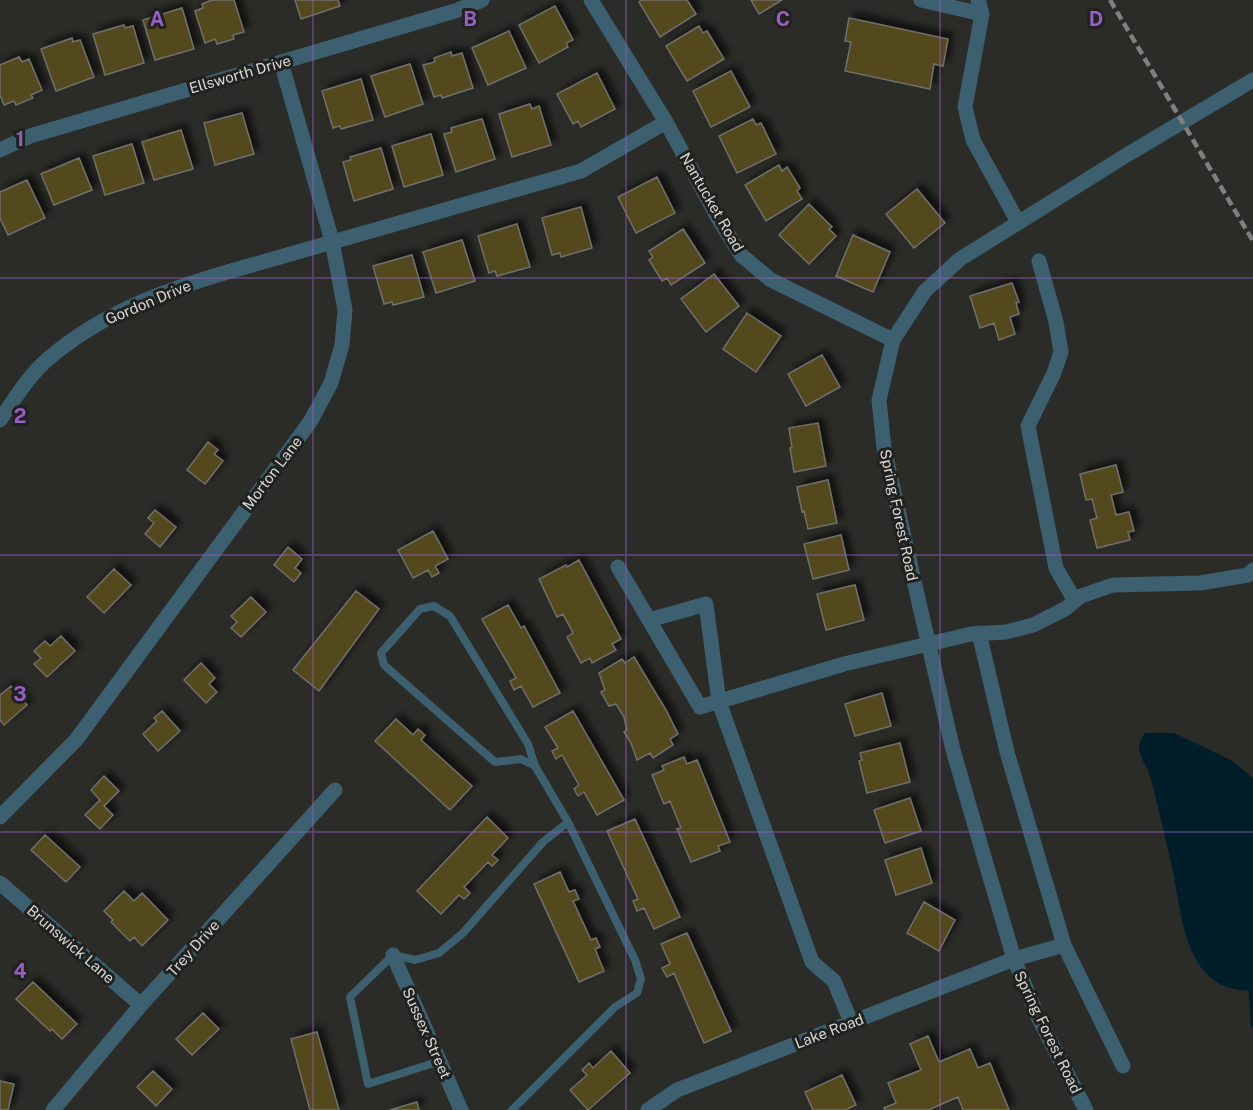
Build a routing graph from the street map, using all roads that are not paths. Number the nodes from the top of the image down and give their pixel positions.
1 (482, 0) edge
2 (591, 0) edge
3 (921, 0) edge
4 (980, 7) edge
5 (281, 62) junction
6 (1253, 81) edge
7 (666, 122) junction
8 (0, 150) edge
9 (1018, 222) junction
10 (332, 241) junction
11 (1039, 261) dead end
12 (893, 340) junction
13 (0, 420) edge
14 (618, 567) dead end
15 (1251, 575) edge
16 (1075, 601) junction
17 (649, 620) junction
18 (979, 633) junction
19 (929, 644) junction
20 (719, 702) junction
21 (535, 766) junction
22 (335, 789) dead end
23 (0, 817) edge
24 (568, 822) junction
25 (0, 883) edge
26 (1064, 945) junction
27 (393, 955) junction
28 (1014, 959) junction
29 (141, 1005) junction
30 (851, 1022) junction
31 (440, 1061) junction
32 (1122, 1066) dead end
33 (53, 1110) edge
34 (461, 1110) edge
35 (512, 1110) edge
36 (648, 1110) edge
37 (1086, 1110) edge

1 - 5 street, Ellsworth Drive
2 - 7 street, Nantucket Road
3 - 4 street
4 - 9 street
5 - 8 street, Ellsworth Drive
5 - 10 street, Morton Lane
6 - 9 street, Spring Forest Road
7 - 10 street, Gordon Drive
7 - 12 street, Nantucket Road
9 - 12 street, Spring Forest Road
10 - 13 street, Gordon Drive
10 - 23 street, Morton Lane
11 - 16 street
12 - 19 street, Spring Forest Road
14 - 17 street
15 - 16 street
16 - 18 street
17 - 20 street
17 - 20 street
18 - 19 street
18 - 26 street
19 - 20 street
19 - 28 street, Spring Forest Road
20 - 30 street
21 - 21 lane
21 - 24 lane
22 - 29 street, Trey Drive
24 - 27 lane
24 - 35 lane
25 - 29 street, Brunswick Lane
26 - 28 street, Lake Road
26 - 32 street
27 - 31 street, Sussex Street
27 - 31 lane
28 - 30 street, Lake Road
28 - 37 street, Spring Forest Road
29 - 33 street, Trey Drive
30 - 36 street, Lake Road
31 - 34 street, Sussex Street

